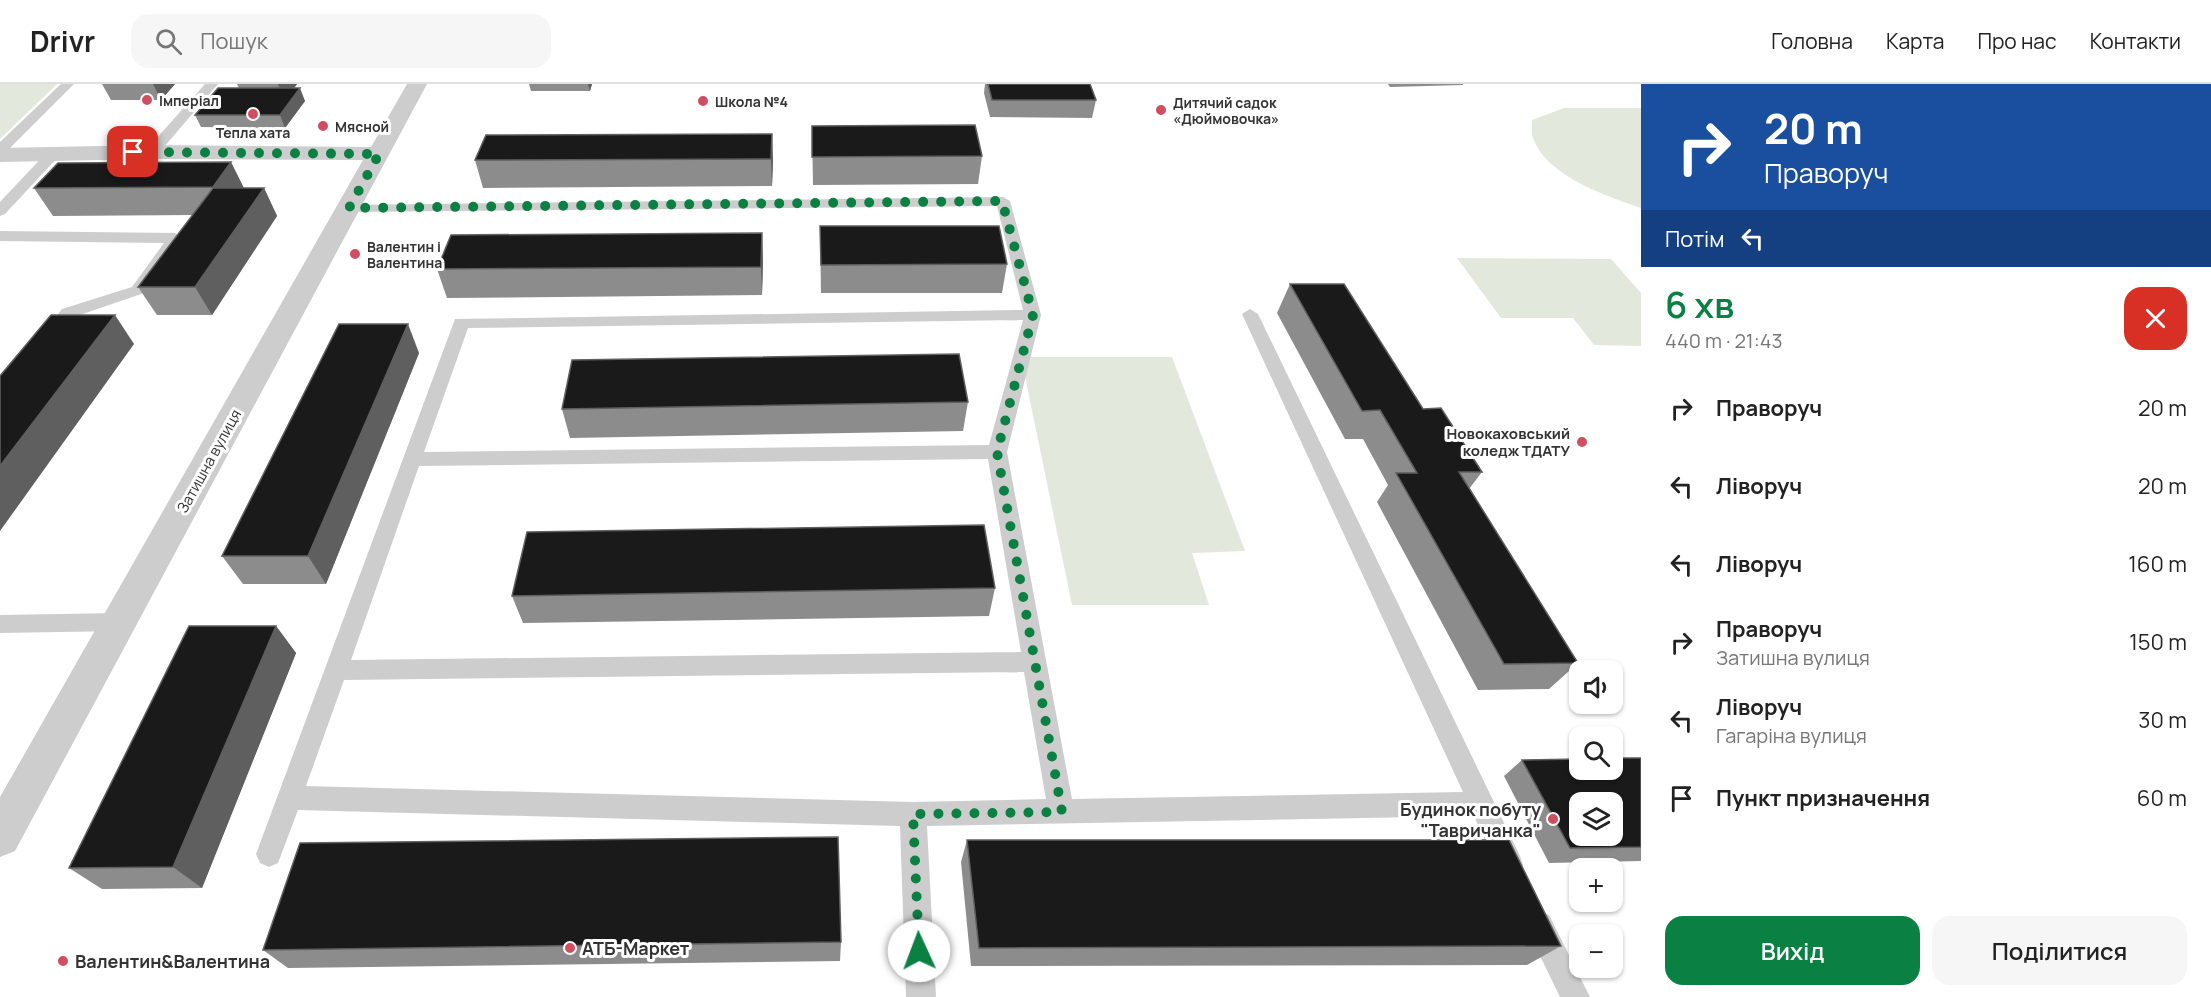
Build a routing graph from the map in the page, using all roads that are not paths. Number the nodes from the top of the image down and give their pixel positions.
1 (68, 84) edge
2 (212, 84) edge
3 (417, 84) edge
4 (0, 150) edge
5 (152, 152) junction
6 (53, 154) junction
7 (379, 154) junction
8 (0, 155) edge
9 (349, 208) junction
10 (0, 211) edge
11 (0, 236) edge
12 (1250, 314) dead end
13 (1033, 315) junction
14 (41, 347) edge
15 (997, 452) junction
16 (412, 459) junction
17 (120, 622) junction
18 (0, 624) edge
19 (1033, 662) junction
20 (336, 670) junction
21 (290, 798) junction
22 (1480, 804) junction
23 (1062, 812) junction
24 (913, 814) junction
25 (0, 837) edge
26 (269, 854) dead end
27 (921, 997) edge
28 (1575, 997) edge

1 - 4 lane
2 - 5 lane
3 - 7 street, Затишна вулиця
5 - 6 street
5 - 7 street
6 - 8 street
6 - 10 lane
7 - 9 street, Затишна вулиця
9 - 13 lane
9 - 17 street, Затишна вулиця
11 - 14 lane
12 - 22 lane
13 - 15 lane
13 - 16 lane
15 - 16 lane
15 - 19 lane
16 - 20 lane
17 - 18 lane
17 - 25 street, Затишна вулиця
19 - 20 lane
19 - 23 lane
20 - 21 lane
21 - 24 lane
21 - 26 lane
22 - 23 lane
22 - 28 lane
23 - 24 lane
24 - 27 lane

